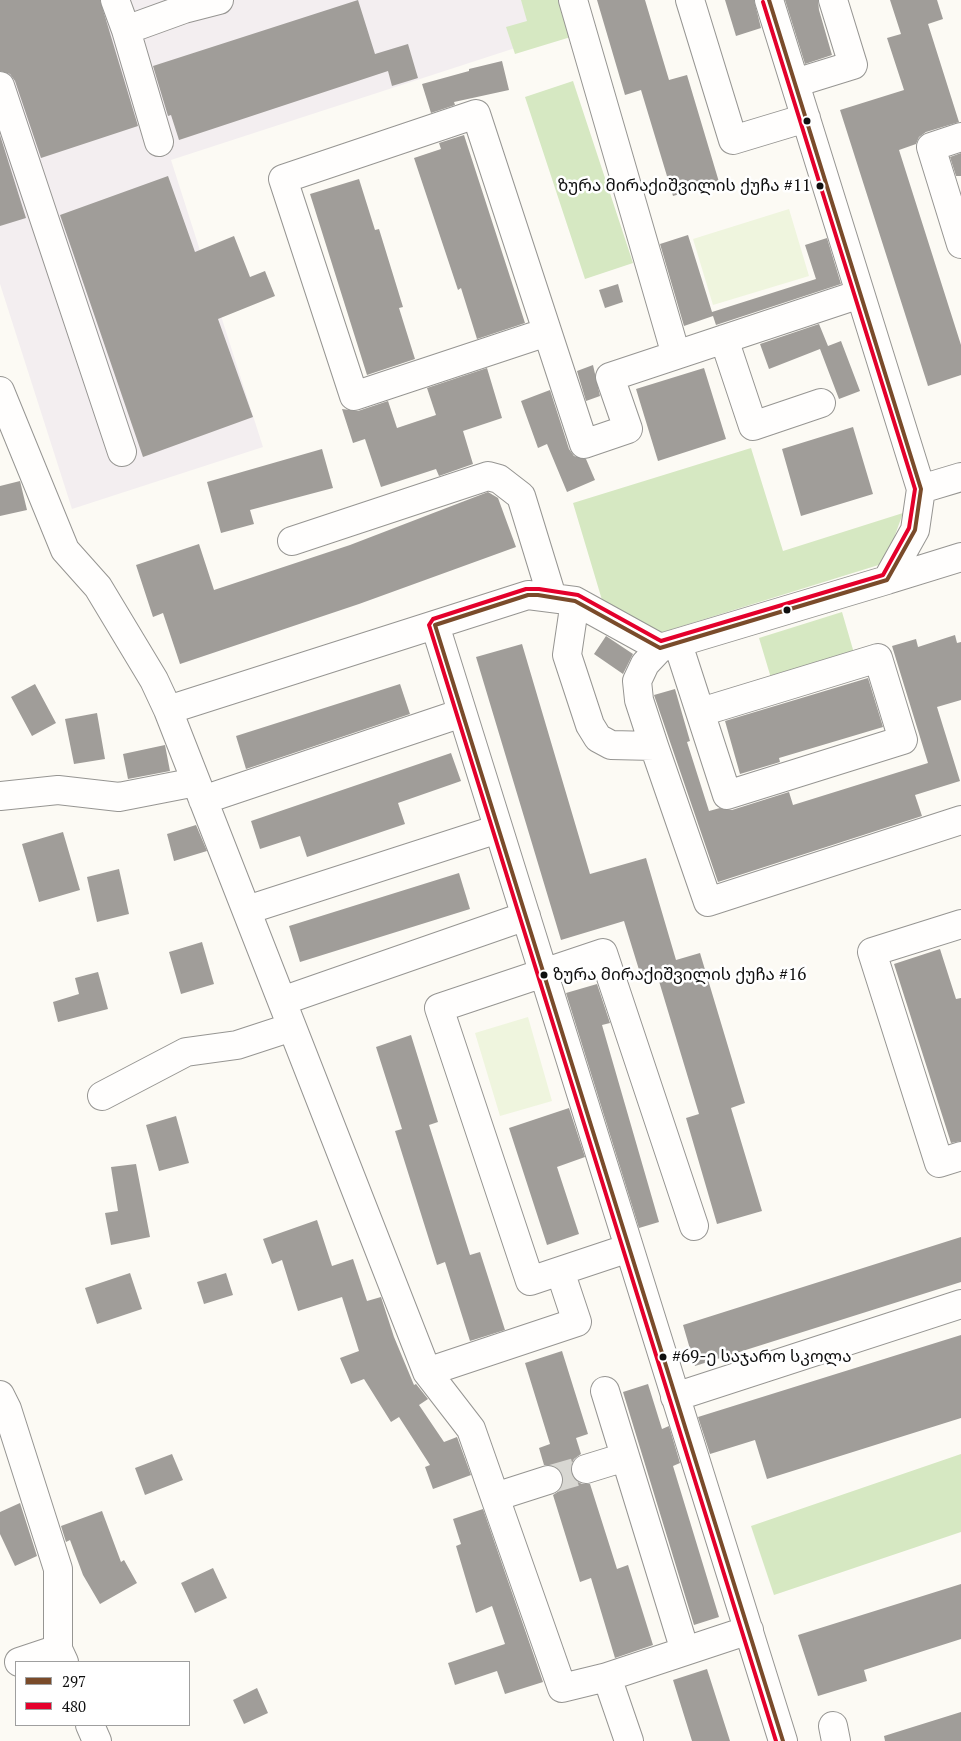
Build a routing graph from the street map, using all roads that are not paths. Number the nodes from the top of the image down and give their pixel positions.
1 (115, 0) edge
2 (219, 0) edge
3 (573, 0) edge
4 (690, 0) edge
5 (769, 0) edge
6 (833, 0) edge
7 (182, 5) edge
8 (126, 30) junction
9 (795, 83) junction
10 (0, 86) edge
11 (806, 118) junction
12 (961, 137) edge
13 (159, 142) dead end
14 (961, 244) edge
15 (860, 294) junction
16 (547, 332) junction
17 (724, 339) junction
18 (676, 355) junction
19 (0, 391) edge
20 (821, 403) dead end
21 (122, 452) dead end
22 (961, 477) edge
23 (921, 489) junction
24 (292, 541) dead end
25 (961, 557) edge
26 (887, 580) junction
27 (564, 599) junction
28 (435, 625) junction
29 (669, 646) junction
30 (168, 710) junction
31 (701, 712) junction
32 (462, 713) junction
33 (654, 746) junction
34 (200, 791) junction
35 (0, 796) edge
36 (961, 820) edge
37 (498, 829) junction
38 (247, 910) junction
39 (526, 916) junction
40 (961, 924) edge
41 (543, 973) junction
42 (282, 1001) junction
43 (292, 1026) junction
44 (102, 1096) dead end
45 (961, 1156) edge
46 (694, 1226) dead end
47 (629, 1248) junction
48 (560, 1271) junction
49 (961, 1304) edge
50 (428, 1372) junction
51 (604, 1391) dead end
52 (0, 1395) edge
53 (676, 1397) junction
54 (625, 1456) junction
55 (586, 1469) tunnel mouth
56 (548, 1480) tunnel mouth
57 (495, 1497) junction
58 (749, 1630) junction
59 (685, 1651) junction
60 (61, 1656) edge
61 (30, 1661) edge
62 (15, 1664) edge
63 (0, 1669) edge
64 (607, 1677) junction
65 (90, 1726) edge
66 (97, 1741) edge
67 (628, 1741) edge
68 (783, 1741) edge

1 - 8 street
2 - 7 street
3 - 18 street
4 - 11 street
5 - 9 street
6 - 9 street
7 - 8 street
8 - 13 street
9 - 11 street
10 - 21 street
11 - 15 street
12 - 14 street
15 - 17 street
15 - 23 street
16 - 16 street
16 - 18 street
17 - 18 street
17 - 20 street
19 - 30 street
22 - 23 street
23 - 26 street
24 - 27 street
25 - 26 street
26 - 29 street
27 - 28 street
27 - 29 street
27 - 33 street
28 - 30 street
28 - 32 street
29 - 31 street
29 - 33 street
30 - 34 street
31 - 31 street
32 - 34 street
32 - 37 street
33 - 36 street
34 - 35 street
34 - 38 street
37 - 38 street
37 - 39 street
38 - 42 street
39 - 41 street
39 - 42 street
40 - 45 street
41 - 46 street
41 - 47 street
41 - 48 street
42 - 43 street
43 - 44 street
43 - 50 street
47 - 48 street
47 - 53 street
48 - 50 street
49 - 53 street
50 - 57 street
51 - 54 street
52 - 60 street
53 - 58 street
54 - 55 street
54 - 59 street
56 - 57 street
57 - 64 street
58 - 59 street
58 - 68 street
59 - 64 street
60 - 61 street
62 - 63 street
64 - 67 street
65 - 66 street

